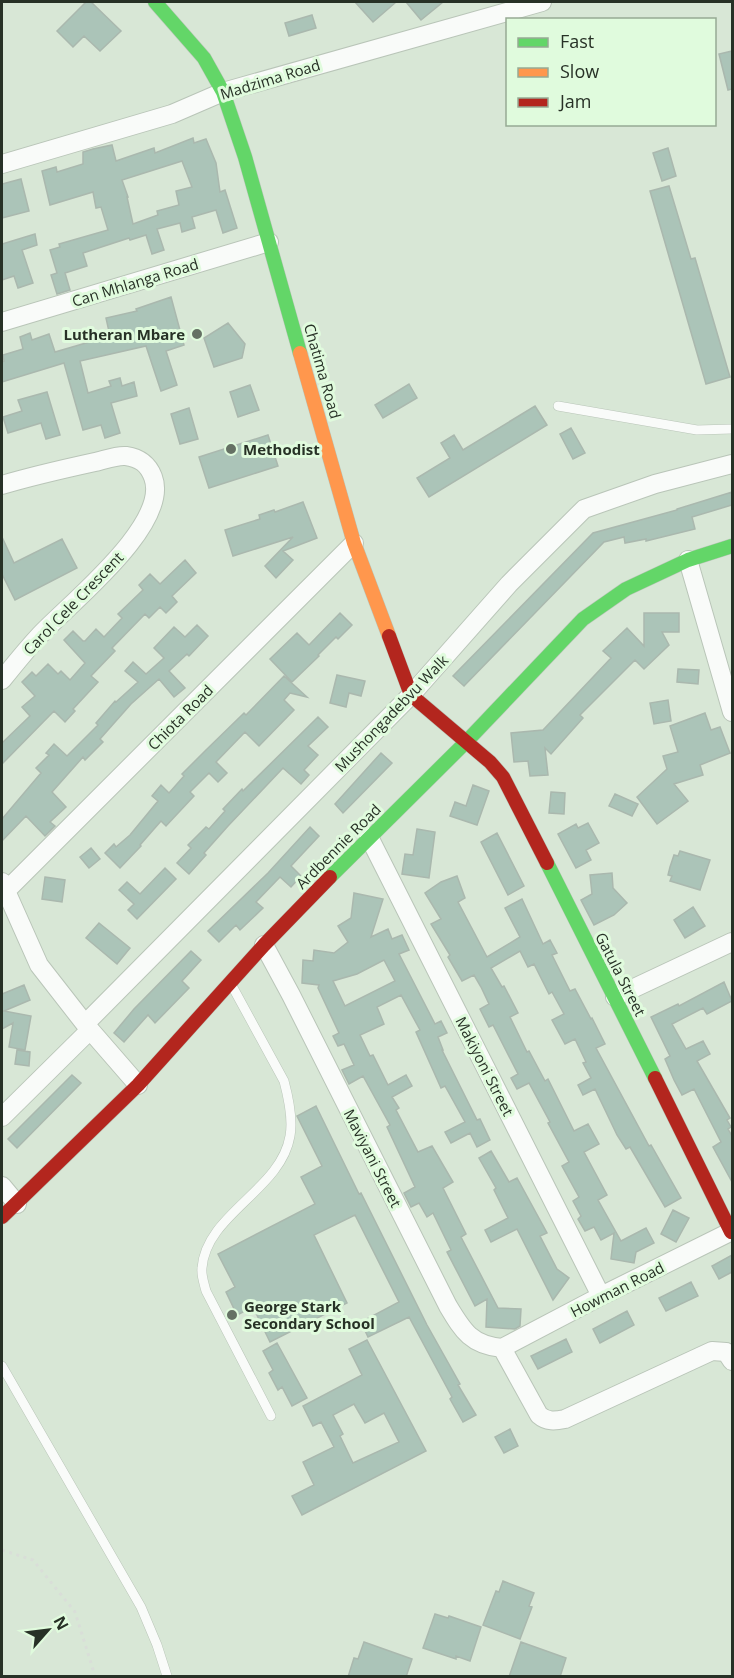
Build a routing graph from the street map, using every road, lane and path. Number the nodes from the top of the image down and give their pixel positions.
1 (155, 2) edge
2 (542, 2) edge
3 (223, 92) junction
4 (2, 164) edge
5 (269, 242) junction
6 (2, 322) edge
7 (558, 406) dead end
8 (732, 429) edge
9 (732, 464) edge
10 (2, 485) edge
11 (354, 543) junction
12 (732, 546) edge
13 (688, 560) junction
14 (2, 680) edge
15 (411, 695) junction
16 (732, 712) edge
17 (466, 742) junction
18 (369, 837) junction
19 (4, 886) edge
20 (732, 942) edge
21 (264, 945) junction
22 (230, 982) junction
23 (615, 997) junction
24 (87, 1027) junction
25 (138, 1085) junction
26 (2, 1117) edge
27 (2, 1186) edge
28 (17, 1204) junction
29 (2, 1217) edge
30 (732, 1232) edge
31 (601, 1296) junction
32 (502, 1348) junction
33 (732, 1362) edge
34 (2, 1366) edge
35 (272, 1416) dead end
36 (2, 1550) edge
37 (95, 1677) edge
38 (167, 1677) edge

1 - 3 street, Chatima Road
2 - 3 street, Madzima Road
3 - 4 street, Madzima Road
3 - 5 street, Chatima Road
5 - 6 street, Can Mhlanga Road
5 - 11 street, Chatima Road
7 - 8 lane
9 - 15 street, Mushongadebvu Walk
10 - 14 street, Carol Cele Crescent
11 - 15 street, Chatima Road
11 - 19 street, Chiota Road
12 - 13 street, Ardbennie Road
13 - 16 street
13 - 17 street, Ardbennie Road
15 - 17 street, Chatima Road
15 - 24 street, Mushongadebvu Walk
17 - 18 street, Ardbennie Road
17 - 23 street, Gatula Street
18 - 21 street, Ardbennie Road
18 - 31 street, Makiyoni Street
19 - 24 street
20 - 23 street
21 - 22 street, Ardbennie Road
21 - 32 street, Maviyani Street
22 - 25 street, Ardbennie Road
22 - 35 lane
23 - 30 street, Gatula Street
24 - 25 street
24 - 26 street, Mushongadebvu Walk
25 - 28 street, Ardbennie Road
27 - 28 street
28 - 29 street, Ardbennie Road
30 - 31 street, Howman Road
31 - 32 street, Howman Road
32 - 33 street
34 - 38 lane
36 - 37 path

